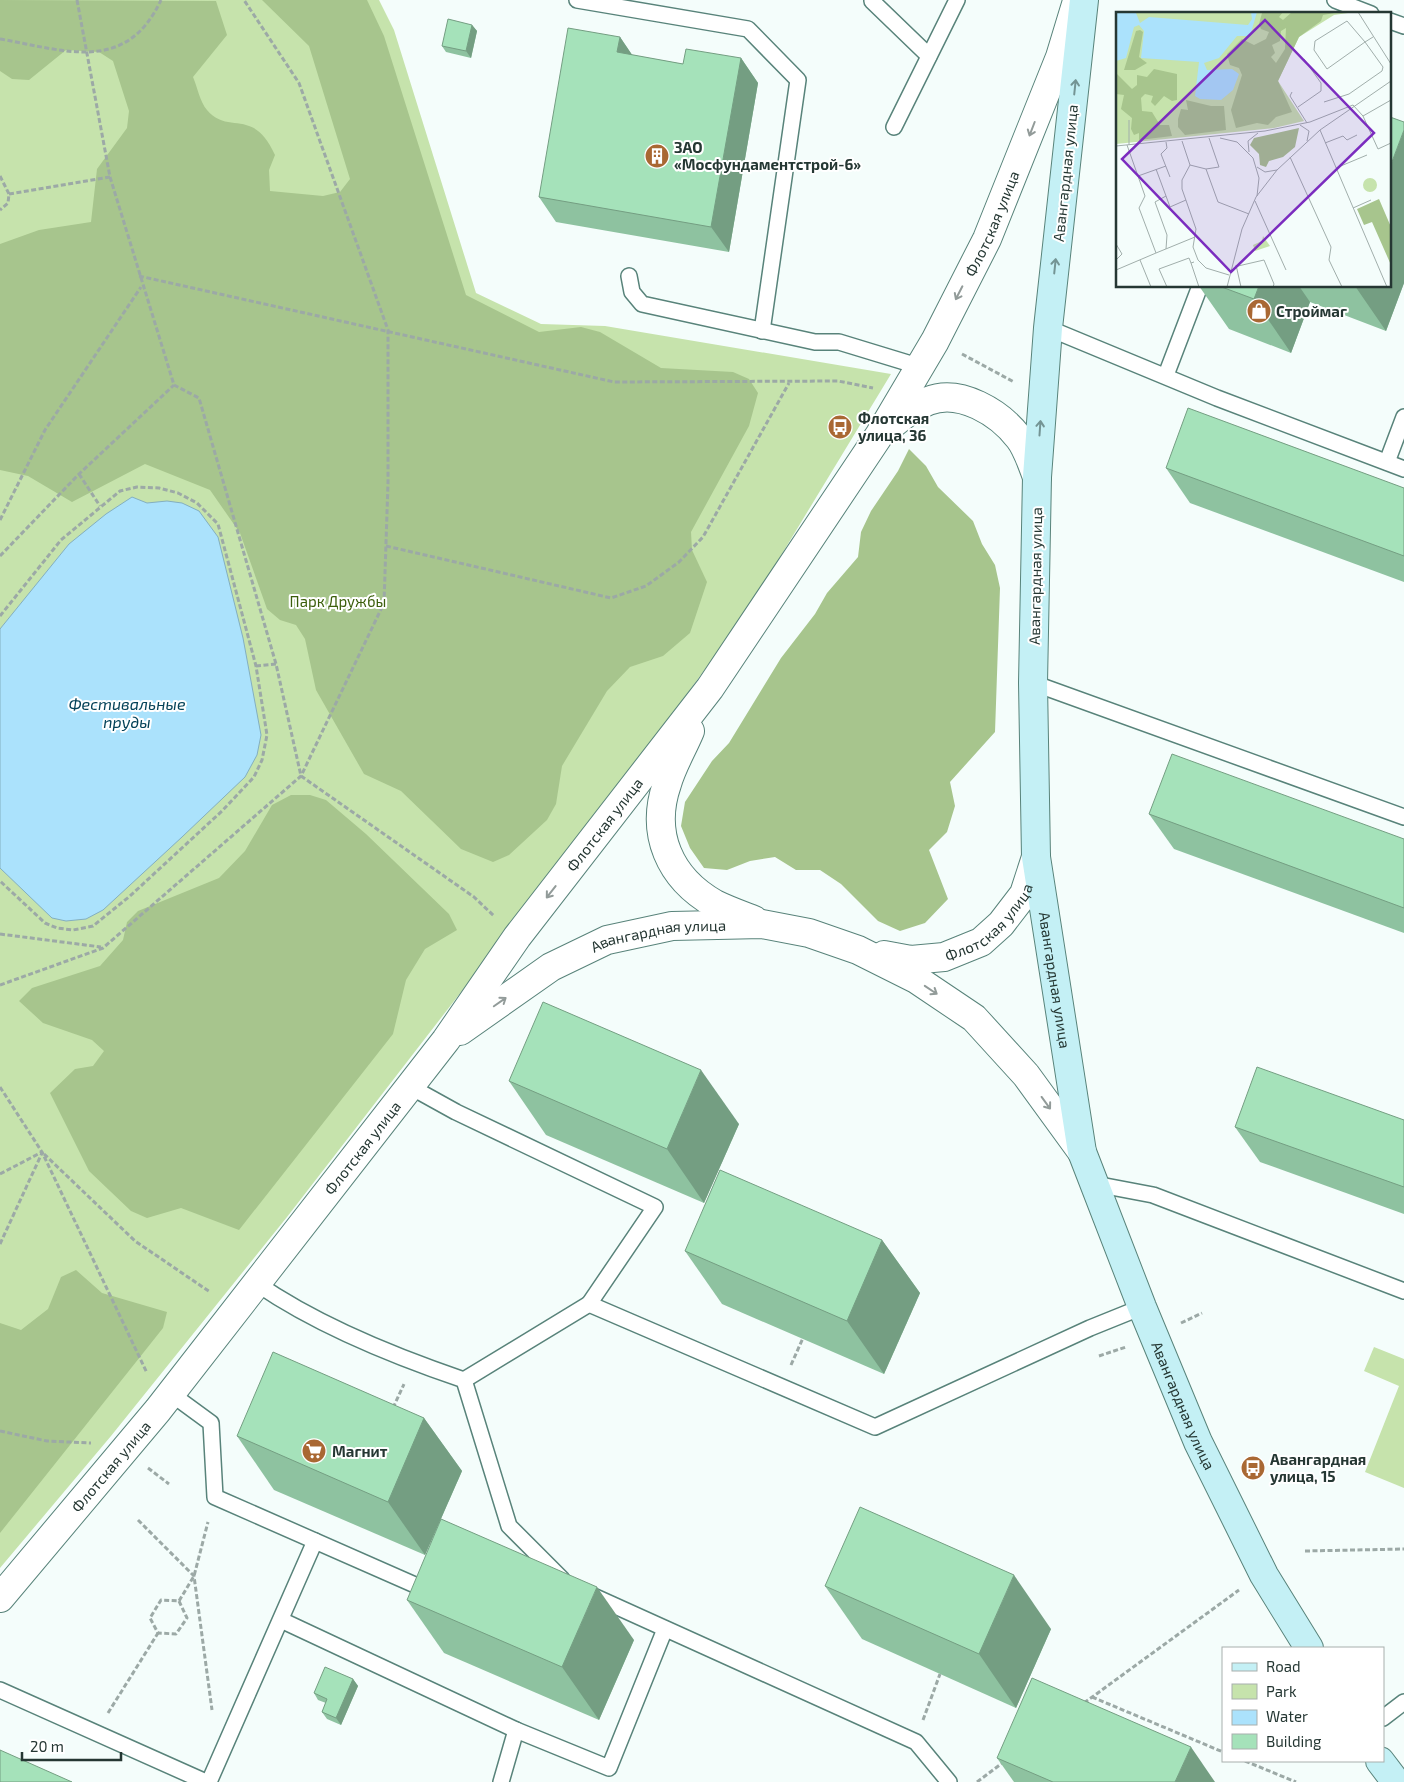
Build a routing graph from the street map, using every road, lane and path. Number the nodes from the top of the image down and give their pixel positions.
1 (77, 0) edge
2 (161, 0) edge
3 (244, 0) edge
4 (577, 0) edge
5 (872, 0) edge
6 (957, 0) edge
7 (1077, 0) edge
8 (1084, 0) edge
9 (1335, 0) edge
10 (1367, 12) edge
11 (1392, 22) edge
12 (1404, 26) edge
13 (0, 39) edge
14 (86, 54) junction
15 (929, 56) junction
16 (894, 127) dead end
17 (0, 176) edge
18 (110, 177) junction
19 (9, 194) junction
20 (0, 210) edge
21 (139, 276) junction
22 (629, 276) dead end
23 (142, 287) junction
24 (1199, 288) edge
25 (1048, 328) junction
26 (388, 330) junction
27 (762, 330) junction
28 (959, 353) dead end
29 (921, 367) junction
30 (1166, 375) junction
31 (789, 383) junction
32 (174, 385) junction
33 (1021, 385) dead end
34 (874, 388) dead end
35 (1404, 417) edge
36 (880, 434) junction
37 (1387, 462) junction
38 (1404, 469) edge
39 (79, 474) junction
40 (1037, 477) junction
41 (100, 506) junction
42 (0, 520) edge
43 (386, 546) junction
44 (0, 556) edge
45 (0, 616) edge
46 (276, 664) junction
47 (256, 666) junction
48 (1033, 682) junction
49 (710, 688) junction
50 (301, 776) junction
51 (1404, 817) edge
52 (1036, 857) junction
53 (0, 882) edge
54 (500, 922) dead end
55 (762, 924) junction
56 (0, 934) edge
57 (103, 948) junction
58 (858, 950) junction
59 (0, 986) edge
60 (446, 1040) junction
61 (409, 1086) junction
62 (0, 1087) edge
63 (42, 1152) junction
64 (1082, 1152) junction
65 (0, 1174) edge
66 (1096, 1184) junction
67 (0, 1244) edge
68 (256, 1283) junction
69 (210, 1292) dead end
70 (1404, 1292) edge
71 (589, 1304) junction
72 (1142, 1308) junction
73 (1202, 1313) dead end
74 (1176, 1325) dead end
75 (1131, 1345) dead end
76 (1099, 1356) dead end
77 (414, 1363) junction
78 (147, 1373) dead end
79 (464, 1380) junction
80 (170, 1393) junction
81 (392, 1412) edge
82 (0, 1432) edge
83 (92, 1443) dead end
84 (144, 1464) dead end
85 (169, 1484) dead end
86 (215, 1497) junction
87 (138, 1520) dead end
88 (315, 1541) junction
89 (1404, 1549) edge
90 (1304, 1551) dead end
91 (194, 1576) junction
92 (415, 1585) edge
93 (1240, 1589) dead end
94 (0, 1598) edge
95 (179, 1602) junction
96 (281, 1620) junction
97 (665, 1629) junction
98 (158, 1633) junction
99 (1308, 1647) edge
100 (940, 1674) edge
101 (0, 1690) edge
102 (1092, 1697) junction
103 (1404, 1702) edge
104 (1076, 1708) edge
105 (212, 1715) dead end
106 (1384, 1717) edge
107 (516, 1730) junction
108 (96, 1733) junction
109 (916, 1742) junction
110 (1222, 1752) edge
111 (1008, 1759) edge
112 (1247, 1762) edge
113 (1381, 1762) edge
114 (208, 1782) edge
115 (501, 1782) edge
116 (949, 1782) edge
117 (977, 1782) edge
118 (1296, 1782) edge
119 (1396, 1782) edge

1 - 14 path
2 - 14 path
3 - 26 path
4 - 27 lane
5 - 15 lane
6 - 15 lane
7 -> 29 street, Флотская улица
25 -> 8 main road, Авангардная улица
9 - 10 lane
11 - 12 lane
13 - 14 path
14 - 18 path
15 - 16 lane
17 - 19 path
18 - 19 path
18 - 21 path
19 - 20 path
21 - 23 path
21 - 26 path
22 - 27 lane
23 - 32 path
23 - 42 path
24 - 30 lane
25 - 30 lane
40 -> 25 main road, Авангардная улица
26 - 31 path
26 - 43 path
27 - 29 lane
28 - 33 path
29 - 36 street, Флотская улица
30 - 37 lane
31 - 34 path
31 - 43 path
32 - 39 path
32 - 46 path
35 - 37 lane
36 - 40 street, Флотская улица
36 - 49 street, Флотская улица
37 - 38 lane
39 - 41 path
39 - 44 path
40 - 48 main road, Авангардная улица
41 - 45 path
41 - 47 path
43 - 50 path
46 - 47 path
46 - 50 path
47 - 53 path
48 - 51 lane
48 - 52 main road, Авангардная улица
49 - 55 street, Флотская улица
49 -> 60 street, Флотская улица
50 - 54 path
50 - 57 path
52 - 58 street, Флотская улица
52 - 64 main road, Авангардная улица
55 - 58 street, Авангардная улица
60 -> 55 street, Авангардная улица
56 - 57 path
57 - 59 path
58 -> 64 street, Авангардная улица
60 - 61 street, Флотская улица
61 - 68 street, Флотская улица
61 - 71 lane
62 - 63 path
63 - 65 path
63 - 67 path
63 - 69 path
63 - 78 path
64 - 66 main road, Авангардная улица
66 - 70 lane
66 - 72 main road, Авангардная улица
68 - 77 lane
68 - 80 street, Флотская улица
71 - 72 lane
71 - 79 lane
72 - 99 main road, Авангардная улица
73 - 74 path
75 - 76 path
77 - 79 lane
77 - 81 path
79 - 97 lane
80 - 86 lane
80 - 94 street, Флотская улица
82 - 83 path
84 - 85 path
86 - 88 lane
86 - 91 path
87 - 91 path
88 - 92 lane
88 - 96 lane
89 - 90 path
91 - 95 path
91 - 105 path
93 - 102 path
95 - 98 path
95 - 98 path
96 - 107 lane
96 - 114 lane
97 - 107 lane
97 - 109 lane
98 - 108 path
100 - 109 path
101 - 108 lane
102 - 104 path
102 - 110 path
103 - 106 lane
107 - 115 lane
108 - 114 lane
109 - 116 lane
111 - 117 path
112 - 118 path
113 - 119 main road

